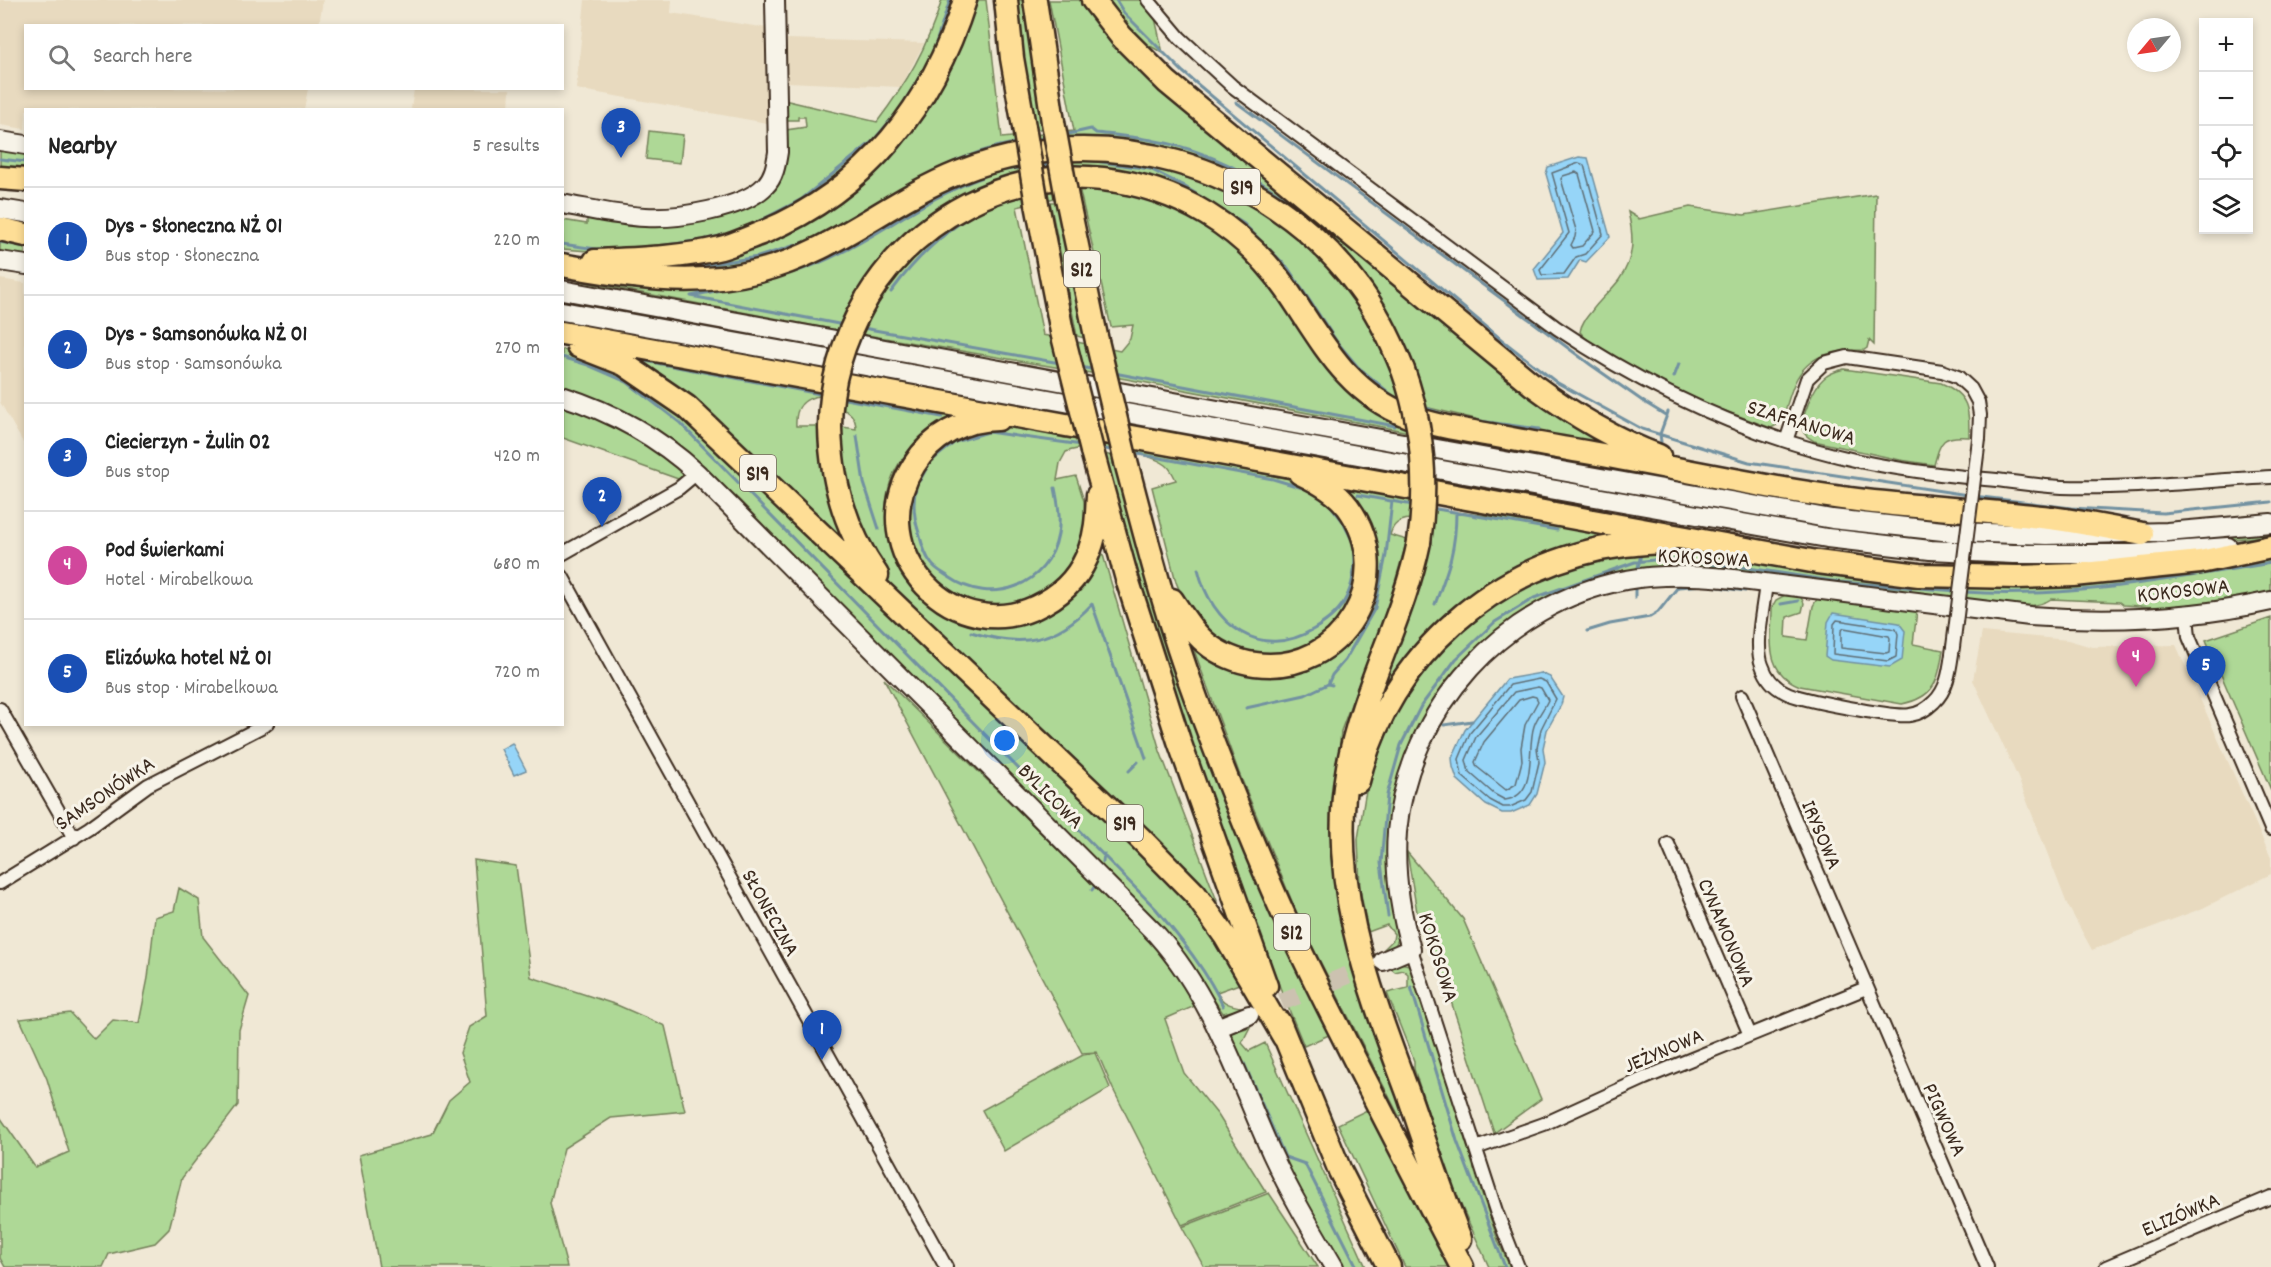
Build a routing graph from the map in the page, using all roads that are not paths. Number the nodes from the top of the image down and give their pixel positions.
1 (775, 0) edge
2 (965, 0) edge
3 (1006, 0) edge
4 (1035, 0) edge
5 (1093, 0) edge
6 (1148, 0) edge
7 (0, 141) edge
8 (24, 145) edge
9 (0, 178) edge
10 (24, 180) edge
11 (0, 185) edge
12 (24, 190) edge
13 (564, 204) edge
14 (0, 209) edge
15 (24, 213) edge
16 (0, 230) edge
17 (24, 235) edge
18 (0, 261) edge
19 (564, 264) edge
20 (564, 264) edge
21 (24, 265) edge
22 (564, 290) edge
23 (564, 311) edge
24 (564, 333) edge
25 (564, 342) edge
26 (564, 397) edge
27 (1029, 418) junction
28 (1786, 441) junction
29 (1274, 462) junction
30 (697, 473) junction
31 (1717, 477) junction
32 (2271, 477) edge
33 (1100, 480) junction
34 (2271, 523) edge
35 (2142, 534) junction
36 (1714, 543) junction
37 (2271, 545) edge
38 (564, 553) edge
39 (564, 580) edge
40 (1159, 580) junction
41 (1766, 583) junction
42 (2271, 601) edge
43 (2187, 615) junction
44 (930, 638) junction
45 (1742, 696) dead end
46 (0, 709) edge
47 (263, 726) edge
48 (2271, 829) edge
49 (74, 838) junction
50 (1668, 844) dead end
51 (1343, 853) junction
52 (0, 883) edge
53 (1411, 949) junction
54 (1383, 961) tunnel mouth
55 (1866, 988) junction
56 (1249, 1015) tunnel mouth
57 (1217, 1028) junction
58 (1750, 1035) junction
59 (1284, 1037) junction
60 (1476, 1148) junction
61 (2271, 1197) edge
62 (946, 1267) edge
63 (1334, 1267) edge
64 (1389, 1267) edge
65 (1462, 1267) edge
66 (1471, 1267) edge
67 (1518, 1267) edge
68 (1987, 1267) edge
69 (2106, 1267) edge

1 - 13 main road
2 - 19 highway
3 - 33 highway, S12, bridge
4 - 40 highway, S12, bridge
5 - 31 highway
6 - 28 street, SZAFRANOWA
7 - 8 main road
9 - 10 highway
11 - 12 main road
14 - 15 main road
16 - 17 highway
18 - 21 main road
20 - 51 highway, S19, bridge
22 - 35 main road
23 - 37 main road
24 - 27 highway
25 - 44 highway, S19
26 - 30 main road, BYLICOWA
27 - 29 highway
27 - 33 highway
28 - 32 street, SZAFRANOWA
28 - 41 street, bridge
29 - 36 highway
29 - 40 highway
30 - 38 street
30 - 57 main road, BYLICOWA
31 - 35 highway
31 - 44 highway, bridge
33 - 59 highway, S12
34 - 35 main road
36 - 37 highway
36 - 51 highway
39 - 62 street, SŁONECZNA
40 - 65 highway, S12
41 - 43 main road, KOKOSOWA
41 - 53 main road, KOKOSOWA
42 - 43 main road, KOKOSOWA
43 - 48 street
44 - 59 highway, S19
45 - 55 street, IRYSOWA
46 - 49 street
47 - 49 street, SAMSONÓWKA
49 - 52 street, SAMSONÓWKA
50 - 58 street, CYNAMONOWA
51 - 66 highway
53 - 54 main road
53 - 60 street, KOKOSOWA
55 - 58 street, JEŻYNOWA
55 - 68 street, PIGWOWA
56 - 57 main road
57 - 63 main road, BYLICOWA
58 - 60 street, JEŻYNOWA
59 - 64 highway, S12
60 - 67 street, KOKOSOWA
61 - 69 street, ELIZÓWKA

